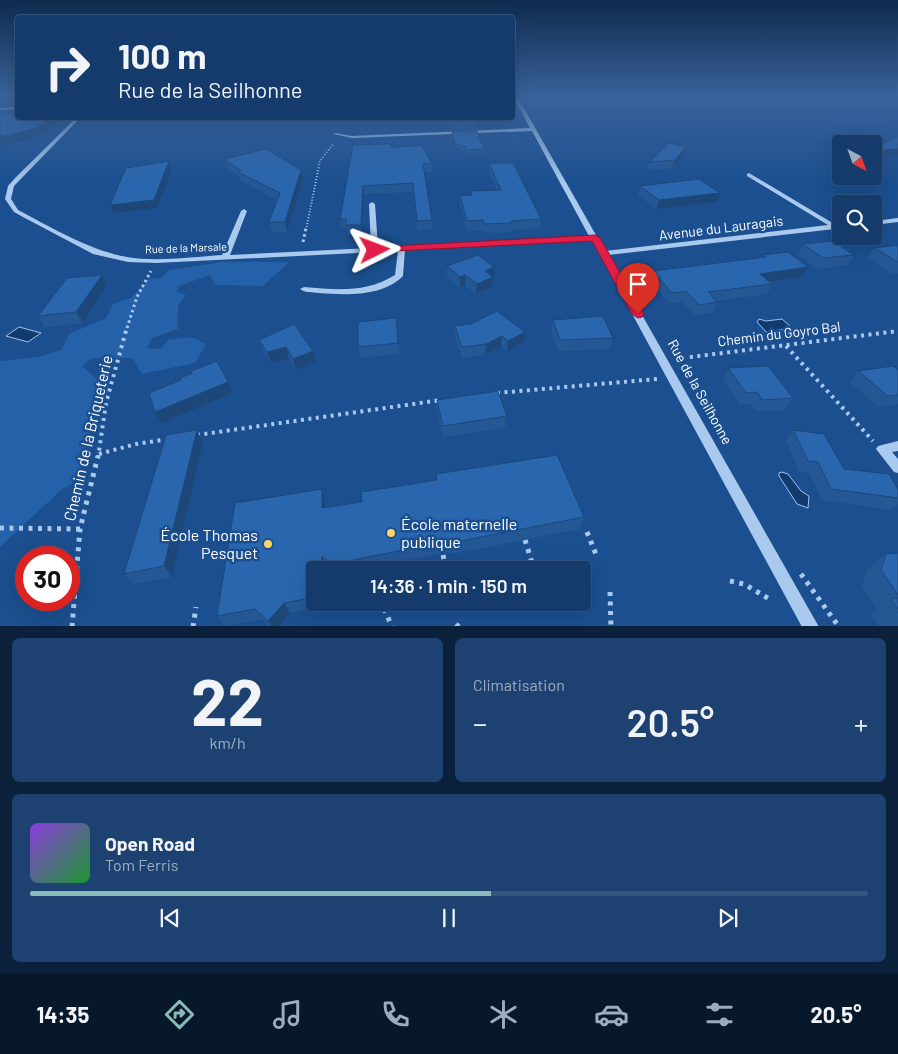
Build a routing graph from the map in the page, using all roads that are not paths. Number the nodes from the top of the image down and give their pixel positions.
1 (71, 125) edge
2 (532, 125) edge
3 (534, 129) junction
4 (334, 134) dead end
5 (748, 175) dead end
6 (372, 204) dead end
7 (244, 211) dead end
8 (898, 220) edge
9 (882, 221) edge
10 (832, 223) edge
11 (832, 227) edge
12 (595, 238) junction
13 (402, 248) junction
14 (375, 250) junction
15 (604, 253) junction
16 (225, 258) junction
17 (304, 289) dead end
18 (898, 446) edge
19 (898, 468) edge
20 (811, 626) edge

1 - 16 street, Rue de la Marsale
2 - 3 street, Rue de la Seilhonne
3 - 4 street
3 - 12 street, Rue de la Seilhonne
5 - 10 street
6 - 14 street
7 - 16 street
8 - 9 street
11 - 15 street, Avenue du Lauragais
12 - 13 street, Rue de la Marsale
12 - 15 street, Rue de la Seilhonne
13 - 14 street, Rue de la Marsale
13 - 17 street
14 - 16 street, Rue de la Marsale
15 - 20 street, Rue de la Seilhonne
18 - 19 street

